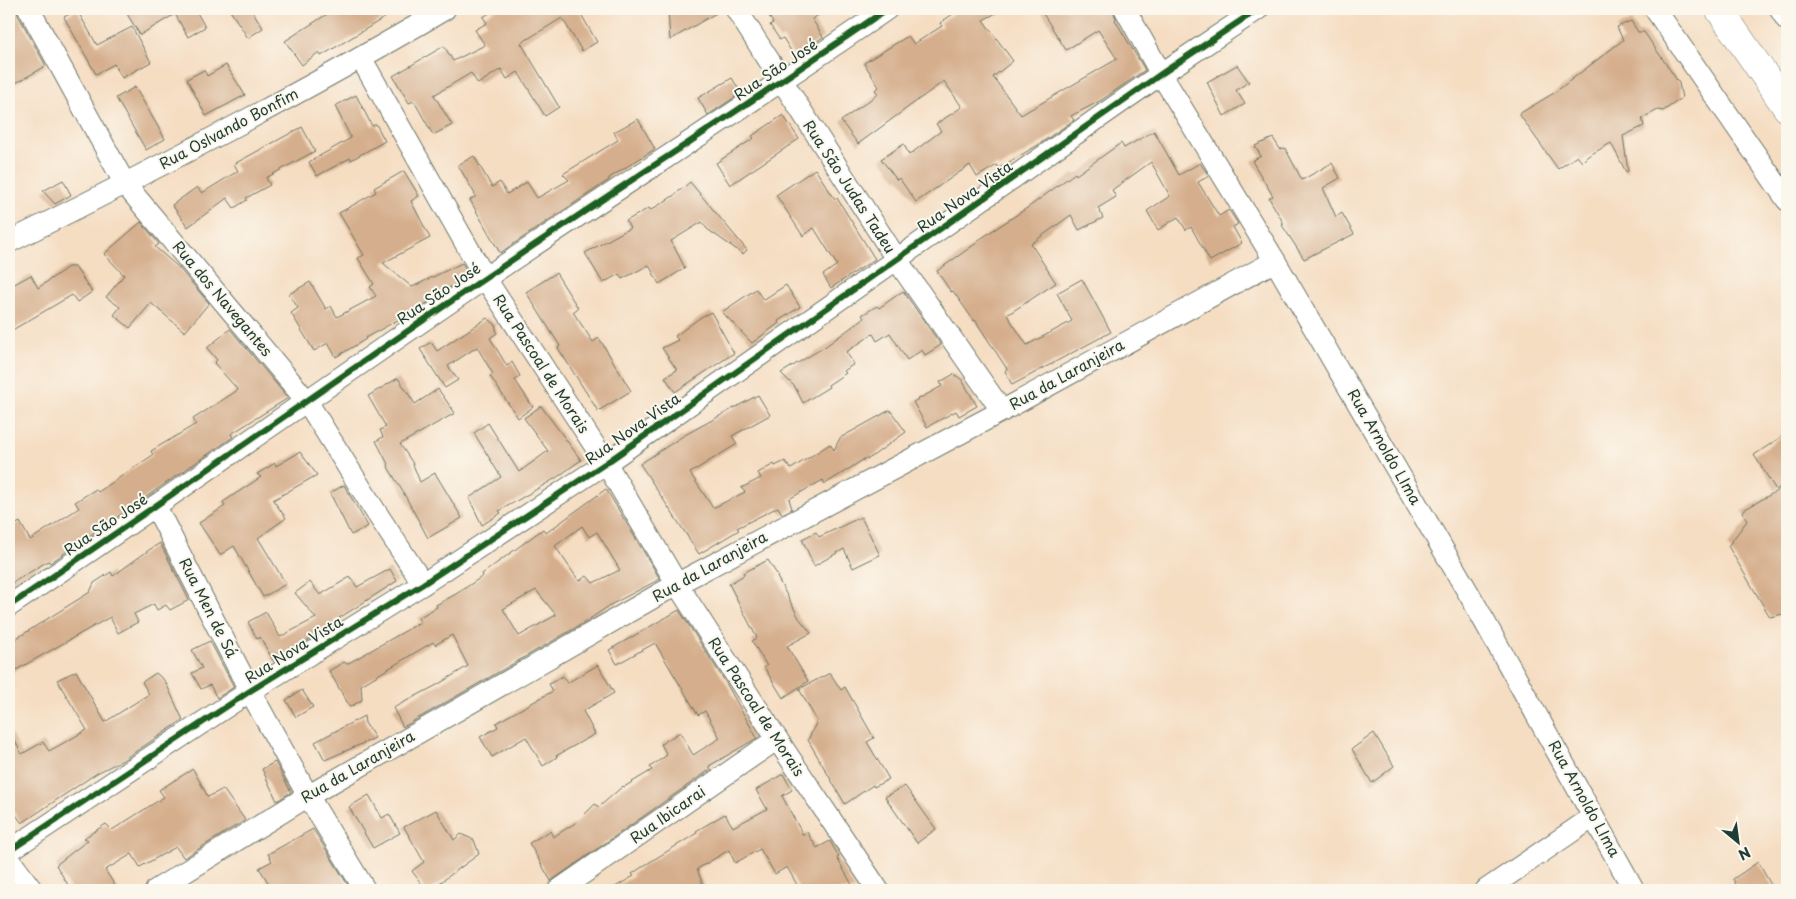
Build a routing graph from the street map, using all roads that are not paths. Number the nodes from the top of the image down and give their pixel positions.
1 (445, 9) edge
2 (736, 9) edge
3 (887, 9) edge
4 (1125, 9) edge
5 (1258, 9) edge
6 (1655, 9) edge
7 (1719, 9) edge
8 (1780, 9) edge
9 (31, 10) edge
10 (1787, 20) edge
11 (361, 58) junction
12 (1161, 74) junction
13 (782, 82) junction
14 (1787, 108) edge
15 (125, 184) junction
16 (1787, 200) edge
17 (9, 242) edge
18 (897, 260) junction
19 (1275, 262) junction
20 (485, 278) junction
21 (306, 400) junction
22 (1002, 411) junction
23 (606, 463) junction
24 (156, 507) junction
25 (423, 584) junction
26 (677, 584) junction
27 (9, 606) edge
28 (250, 691) junction
29 (777, 739) junction
30 (308, 796) junction
31 (1593, 817) junction
32 (9, 851) edge
33 (9, 859) edge
34 (32, 890) edge
35 (156, 890) edge
36 (365, 890) edge
37 (559, 890) edge
38 (877, 890) edge
39 (1486, 890) edge
40 (1634, 890) edge

1 - 11 street, Rua Oslvando Bonfim
2 - 13 street, Rua São Judas Tadeu
3 - 13 street, Rua São José
4 - 12 street, Rua Arnoldo LIma
5 - 12 street, Rua Nova Vista
6 - 16 street
7 - 14 highway
8 - 10 street
9 - 15 street, Rua dos Navegantes
11 - 15 street, Rua Oslvando Bonfim
11 - 20 street, Rua Pascoal de Morais
12 - 18 street, Rua Nova Vista
12 - 19 street, Rua Arnoldo LIma
13 - 18 street, Rua São Judas Tadeu
13 - 20 street, Rua São José
15 - 17 street, Rua Oslvando Bonfim
15 - 21 street, Rua dos Navegantes
18 - 22 street, Rua São Judas Tadeu
18 - 23 street, Rua Nova Vista
19 - 22 street, Rua da Laranjeira
19 - 31 street, Rua Arnoldo LIma
20 - 21 street, Rua São José
20 - 23 street, Rua Pascoal de Morais
21 - 24 street, Rua São José
21 - 25 street, Rua dos Navegantes
22 - 26 street, Rua da Laranjeira
23 - 25 street, Rua Nova Vista
23 - 26 street, Rua Pascoal de Morais
24 - 27 street, Rua São José
24 - 28 street, Rua Men de Sá
25 - 28 street, Rua Nova Vista
26 - 29 street, Rua Pascoal de Morais
26 - 30 street, Rua da Laranjeira
28 - 30 street, Rua Men de Sá
28 - 32 street, Rua Nova Vista
29 - 37 street, Rua Ibicarai
29 - 38 street, Rua Pascoal de Morais
30 - 35 street, Rua da Laranjeira
30 - 36 street, Rua Men de Sá
31 - 39 street
31 - 40 street, Rua Arnoldo LIma
33 - 34 street

